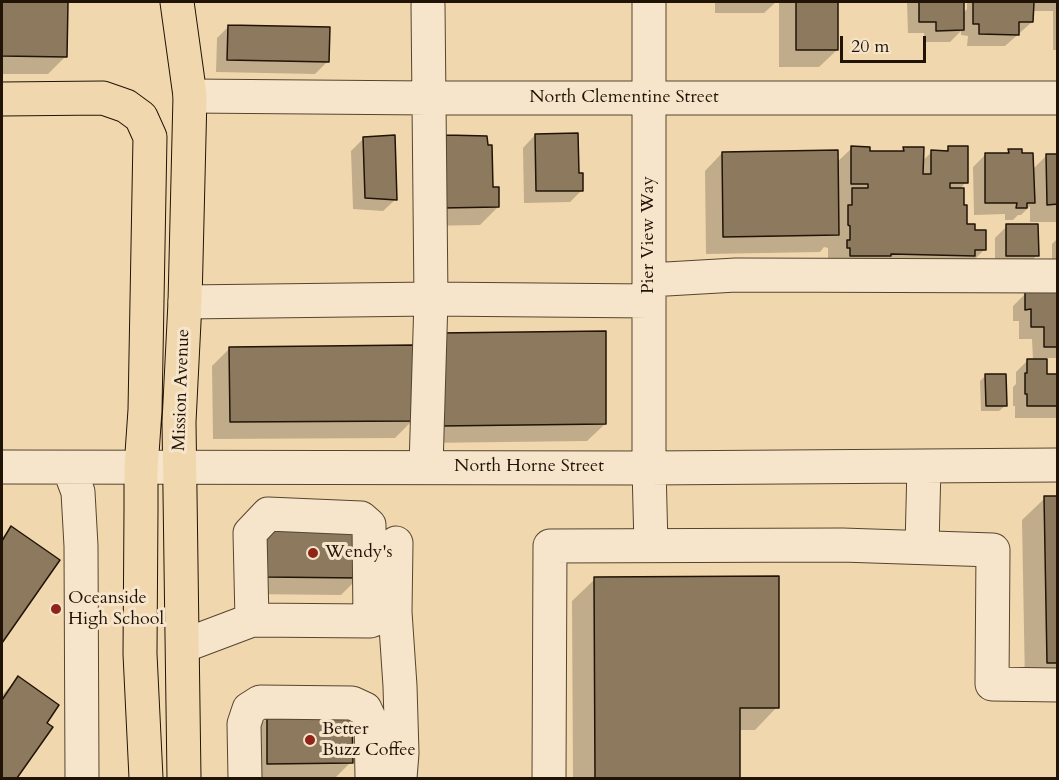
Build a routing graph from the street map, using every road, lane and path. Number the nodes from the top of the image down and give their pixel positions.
1 (177, 2) edge
2 (649, 2) edge
3 (428, 5) dead end
4 (190, 96) junction
5 (1058, 98) edge
6 (2, 99) edge
7 (429, 99) junction
8 (649, 99) junction
9 (1058, 276) edge
10 (649, 290) junction
11 (431, 299) junction
12 (184, 302) junction
13 (1058, 465) edge
14 (180, 466) junction
15 (924, 466) junction
16 (2, 467) edge
17 (426, 467) junction
18 (69, 468) junction
19 (141, 468) junction
20 (649, 468) junction
21 (396, 543) dead end
22 (651, 545) junction
23 (922, 547) junction
24 (382, 616) junction
25 (252, 620) junction
26 (183, 646) junction
27 (1058, 685) edge
28 (82, 778) edge
29 (146, 778) edge
30 (184, 778) edge
31 (245, 778) edge
32 (372, 778) edge
33 (400, 778) edge
34 (549, 778) edge

1 - 4 main road, Mission Avenue
2 - 8 street, Pier View Way
3 - 7 street
4 - 7 street, North Clementine Street
4 - 12 main road, Mission Avenue
5 - 8 street, North Clementine Street
6 - 19 main road, Mission Avenue
7 - 8 street, North Clementine Street
7 - 11 street
8 - 10 street, Pier View Way
9 - 10 street
10 - 11 street
10 - 20 street, Pier View Way
11 - 12 street
11 - 17 street
12 - 14 main road, Mission Avenue
13 - 15 street, North Horne Street
14 - 17 street, North Horne Street
14 - 19 street, North Horne Street
14 - 26 main road, Mission Avenue
15 - 20 street, North Horne Street
15 - 23 street
16 - 18 street, North Horne Street
17 - 20 street, North Horne Street
18 - 19 street, North Horne Street
18 - 28 street
19 - 29 main road, Mission Avenue
20 - 22 street, Pier View Way
21 - 24 street
22 - 23 street
22 - 34 street
23 - 27 street
24 - 25 street
24 - 25 street
24 - 33 street
25 - 26 street
26 - 30 main road, Mission Avenue
31 - 32 street

